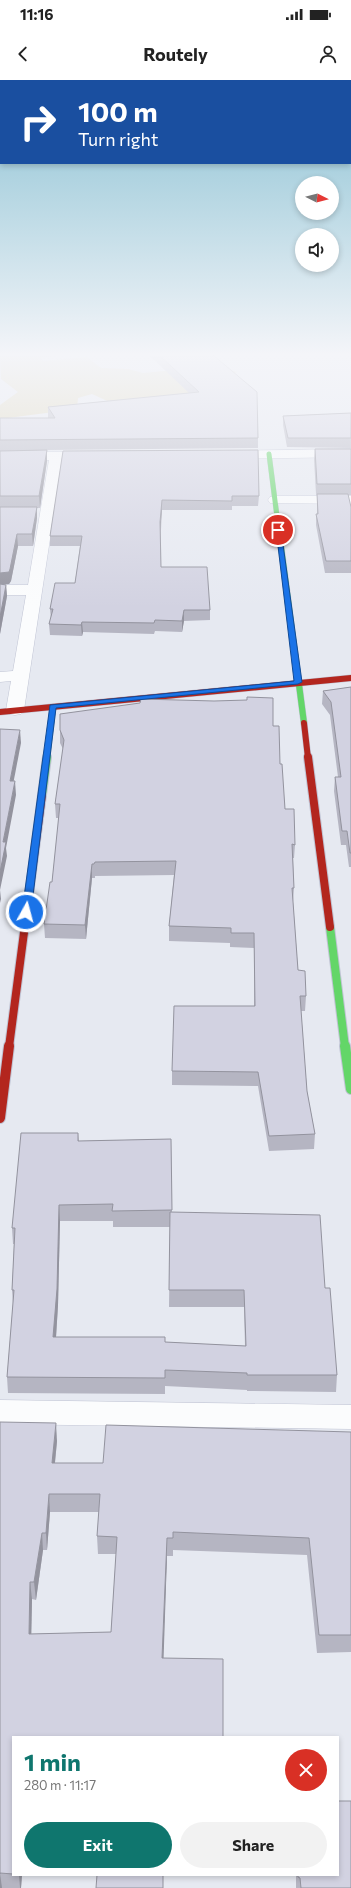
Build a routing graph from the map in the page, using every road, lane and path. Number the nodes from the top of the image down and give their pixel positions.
1 (269, 454) junction
2 (351, 454) edge
3 (214, 455) edge
4 (0, 456) edge
5 (56, 456) junction
6 (103, 456) edge
7 (274, 500) junction
8 (351, 500) edge
9 (32, 513) edge
10 (47, 513) junction
11 (0, 590) edge
12 (34, 590) junction
13 (0, 676) edge
14 (20, 676) junction
15 (351, 678) edge
16 (298, 682) junction
17 (53, 706) junction
18 (15, 710) junction
19 (0, 712) edge
20 (351, 1089) edge
21 (0, 1118) edge
22 (0, 1412) edge
23 (351, 1417) edge

1 - 2 street
1 - 3 street
1 - 7 street
4 - 5 street
5 - 6 street
5 - 10 street
7 - 8 street
7 - 16 street
9 - 10 street
10 - 12 street
11 - 12 street
12 - 14 street
13 - 14 street
14 - 18 street
15 - 16 street
16 - 17 street
16 - 20 street
17 - 18 street
17 - 21 street
18 - 19 street
22 - 23 street

